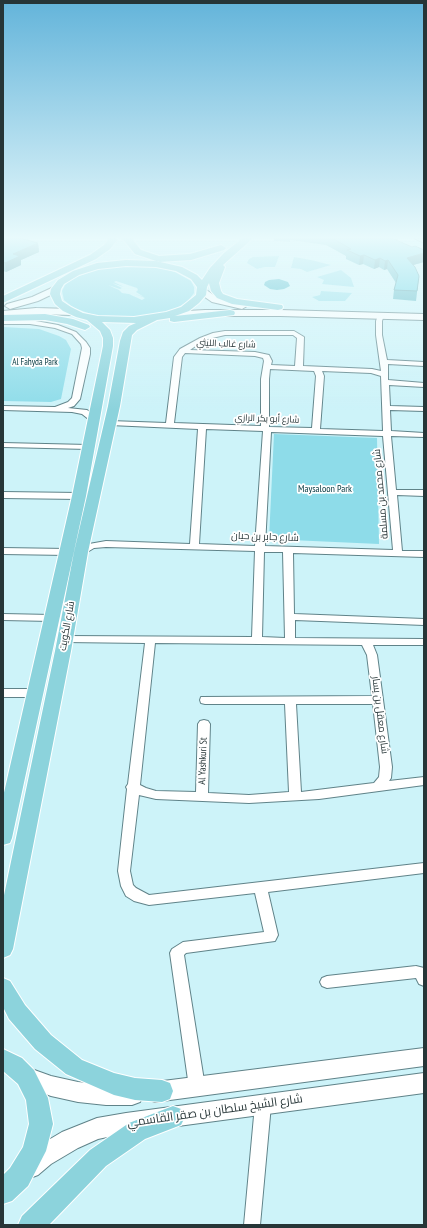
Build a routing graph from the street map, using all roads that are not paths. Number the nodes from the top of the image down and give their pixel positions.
1 (12, 295) edge
2 (19, 295) edge
3 (41, 295) edge
4 (44, 295) edge
5 (55, 295) edge
6 (200, 295) edge
7 (208, 295) edge
8 (219, 295) edge
9 (3, 300) edge
10 (3, 307) edge
11 (278, 307) junction
12 (72, 312) junction
13 (230, 313) junction
14 (3, 314) edge
15 (168, 315) junction
16 (381, 315) junction
17 (423, 316) edge
18 (90, 317) junction
19 (3, 318) edge
20 (152, 319) junction
21 (3, 322) edge
22 (183, 350) junction
23 (122, 356) junction
24 (107, 357) junction
25 (384, 362) junction
26 (424, 364) edge
27 (268, 367) junction
28 (299, 368) junction
29 (317, 369) junction
30 (384, 378) junction
31 (424, 385) edge
32 (99, 395) junction
33 (114, 406) junction
34 (3, 408) edge
35 (386, 408) junction
36 (57, 409) junction
37 (424, 409) edge
38 (72, 410) junction
39 (94, 419) junction
40 (110, 423) junction
41 (170, 425) junction
42 (202, 427) junction
43 (266, 429) junction
44 (316, 431) junction
45 (387, 434) junction
46 (424, 435) edge
47 (3, 445) edge
48 (88, 447) junction
49 (392, 492) junction
50 (424, 493) edge
51 (3, 495) edge
52 (79, 496) junction
53 (85, 534) junction
54 (106, 544) junction
55 (194, 546) junction
56 (260, 548) junction
57 (288, 549) junction
58 (3, 551) edge
59 (74, 552) junction
60 (398, 553) junction
61 (424, 554) edge
62 (60, 580) junction
63 (71, 602) junction
64 (3, 617) edge
65 (289, 617) junction
66 (51, 618) junction
67 (424, 622) edge
68 (65, 639) junction
69 (150, 640) junction
70 (257, 641) junction
71 (290, 641) junction
72 (364, 642) junction
73 (424, 642) edge
74 (3, 693) edge
75 (36, 694) junction
76 (205, 700) dead end
77 (290, 700) junction
78 (378, 700) junction
79 (204, 724) dead end
80 (9, 781) edge
81 (424, 781) edge
82 (132, 787) junction
83 (378, 787) junction
84 (295, 797) junction
85 (202, 798) junction
86 (3, 838) edge
87 (424, 868) edge
88 (260, 887) junction
89 (3, 949) edge
90 (424, 980) edge
91 (327, 982) dead end
92 (3, 986) edge
93 (424, 1058) edge
94 (3, 1059) edge
95 (26, 1077) junction
96 (424, 1083) edge
97 (197, 1087) junction
98 (162, 1091) junction
99 (263, 1105) junction
100 (173, 1117) junction
101 (8, 1188) edge
102 (31, 1225) edge
103 (252, 1225) edge

1 - 9 main road
2 - 3 main road
4 - 10 main road
5 - 12 main road
6 - 15 main road
7 - 11 main road
8 - 11 main road
11 - 17 main road
12 - 14 main road
12 - 18 main road
13 - 15 main road
13 - 16 main road
13 - 23 main road
15 - 20 main road
16 - 17 main road
16 - 25 street, شارع محمد بن مسلمة
18 - 20 main road
18 - 24 main road, شارع الكويت
19 - 24 main road
20 - 23 main road, شارع الكويت
21 - 36 street
22 - 27 street, شارع غالب الليثي
22 - 28 street
22 - 41 street
23 - 33 main road, شارع الكويت
24 - 32 main road, شارع الكويت
25 - 26 street
25 - 30 street, شارع محمد بن مسلمة
27 - 28 street
27 - 43 street
28 - 29 street
29 - 30 street
29 - 44 street
30 - 31 street
30 - 35 street, شارع محمد بن مسلمة
32 - 33 main road
32 - 38 street
32 - 39 main road, شارع الكويت
33 - 40 main road, شارع الكويت
34 - 36 street
35 - 37 street
35 - 45 street, شارع محمد بن مسلمة
36 - 38 street
38 - 39 street
39 - 48 main road, شارع الكويت
40 - 41 street, شارع أبو بكر الرازي
40 - 53 main road, شارع الكويت
41 - 42 street, شارع أبو بكر الرازي
42 - 43 street, شارع أبو بكر الرازي
42 - 55 street
43 - 44 street, شارع أبو بكر الرازي
43 - 56 street
44 - 45 street, شارع أبو بكر الرازي
45 - 46 street, شارع أبو بكر الرازي
45 - 49 street, شارع محمد بن مسلمة
47 - 48 street
48 - 52 main road, شارع الكويت
49 - 50 street
49 - 60 street, شارع محمد بن مسلمة
51 - 52 street
52 - 59 main road, شارع الكويت
53 - 54 street, شارع جابر بن حيان
53 - 59 main road, شارع الكويت
54 - 55 street, شارع جابر بن حيان
54 - 59 street, شارع جابر بن حيان
55 - 56 street, شارع جابر بن حيان
56 - 57 street, شارع جابر بن حيان
56 - 70 street
57 - 60 street, شارع جابر بن حيان
57 - 65 street
58 - 59 street
59 - 62 main road, شارع الكويت
59 - 63 main road, شارع الكويت
60 - 61 street, شارع جابر بن حيان
62 - 63 main road
62 - 66 main road, شارع الكويت
63 - 68 main road, شارع الكويت
64 - 66 street
65 - 67 street
65 - 71 street
66 - 75 main road, شارع الكويت
68 - 69 street
68 - 89 main road, شارع الكويت
69 - 70 street
69 - 82 street
70 - 71 street
71 - 72 street
72 - 73 street
72 - 78 street, شارع معقل بن يسار
74 - 75 street
75 - 80 main road, شارع الكويت
76 - 77 street
77 - 78 street
77 - 84 street
78 - 83 street, شارع معقل بن يسار
79 - 85 street, Al Yashkuri St
80 - 86 main road, شارع الكويت
81 - 83 street
82 - 85 street
82 - 88 street
83 - 84 street
84 - 85 street
87 - 88 street
88 - 97 street
90 - 91 street
92 - 98 main road
93 - 97 main road
94 - 95 main road
95 - 98 main road
95 - 101 main road
96 - 99 main road, شارع الشيخ سلطان بن صقر القاسمي
97 - 98 main road
99 - 100 main road, شارع الشيخ سلطان بن صقر القاسمي
99 - 103 street
100 - 101 main road, شارع الشيخ سلطان بن صقر القاسمي
100 - 102 main road

